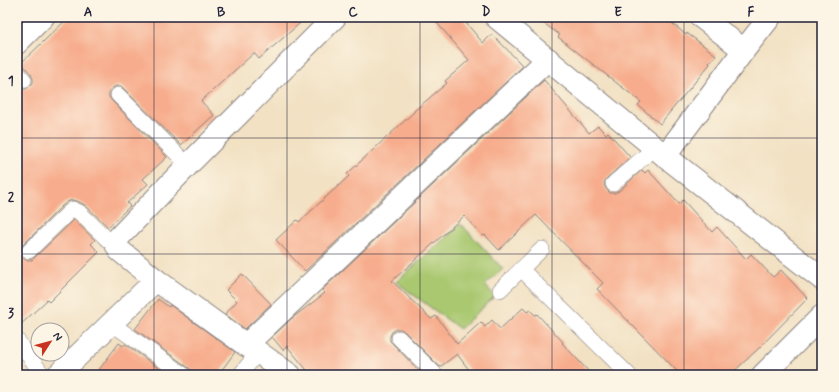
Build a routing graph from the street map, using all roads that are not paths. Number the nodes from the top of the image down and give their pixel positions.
1 (43, 17) edge
2 (335, 17) edge
3 (496, 17) edge
4 (701, 17) edge
5 (770, 17) edge
6 (17, 43) edge
7 (744, 50) junction
8 (548, 59) junction
9 (118, 95) dead end
10 (660, 151) junction
11 (188, 165) junction
12 (613, 184) dead end
13 (116, 244) junction
14 (542, 248) dead end
15 (29, 251) dead end
16 (521, 269) junction
17 (822, 279) edge
18 (156, 280) junction
19 (500, 290) dead end
20 (822, 316) edge
21 (111, 323) junction
22 (399, 338) dead end
23 (17, 340) edge
24 (252, 349) junction
25 (43, 375) edge
26 (58, 375) edge
27 (184, 375) edge
28 (240, 375) edge
29 (290, 375) edge
30 (434, 375) edge
31 (629, 375) edge
32 (763, 375) edge

1 - 6 street
2 - 11 street
3 - 8 street
4 - 7 street
5 - 7 street
7 - 10 street
8 - 10 street
8 - 24 street
9 - 11 lane
10 - 12 lane
10 - 17 street
11 - 13 street
13 - 15 lane
13 - 18 street
14 - 16 lane
16 - 19 lane
16 - 31 lane
18 - 21 street
18 - 24 street
20 - 32 street
21 - 26 street
21 - 27 lane
22 - 30 lane
23 - 25 lane
24 - 28 lane
24 - 29 street

